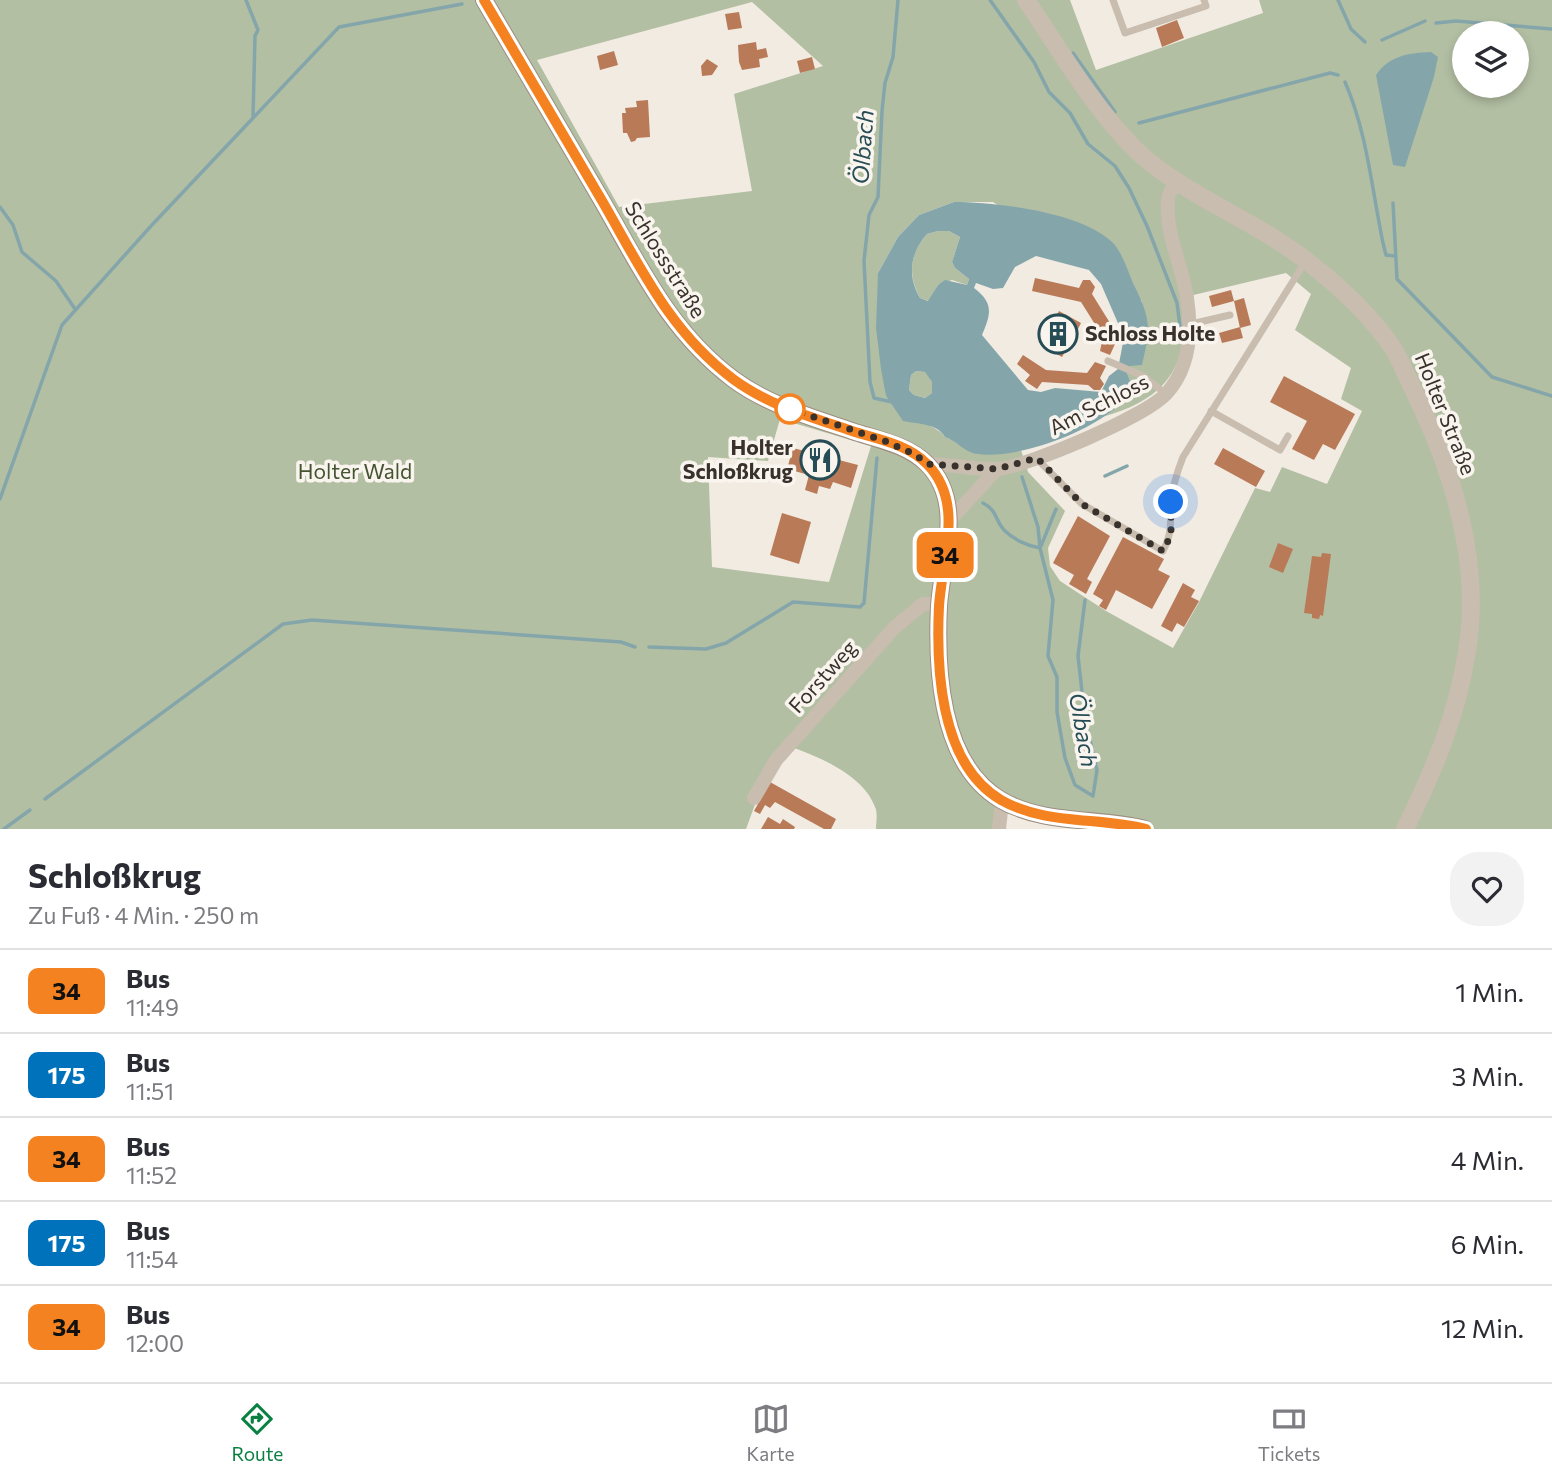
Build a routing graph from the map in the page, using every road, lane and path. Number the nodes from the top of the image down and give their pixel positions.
1 (484, 0) edge
2 (1026, 0) edge
3 (1113, 0) edge
4 (1204, 0) edge
5 (1178, 181) junction
6 (1306, 260) junction
7 (1230, 315) dead end
8 (1191, 324) junction
9 (1108, 360) dead end
10 (1166, 394) junction
11 (1211, 411) junction
12 (1288, 436) dead end
13 (1037, 458) junction
14 (928, 464) junction
15 (997, 469) junction
16 (949, 522) junction
17 (939, 604) junction
18 (754, 798) dead end
19 (1002, 801) junction
20 (999, 829) edge
21 (1146, 829) edge
22 (1405, 829) edge

1 - 14 main road, Schlossstraße
2 - 5 street, Holter Straße
3 - 4 lane
5 - 6 street, Holter Straße
5 - 8 street, Am Schloss
6 - 11 lane
6 - 22 street, Holter Straße
7 - 8 lane
8 - 10 street, Am Schloss
9 - 10 lane
10 - 13 street, Am Schloss
11 - 12 lane
11 - 13 lane
13 - 15 street, Am Schloss
14 - 15 street, Am Schloss
14 - 16 main road
15 - 16 street
16 - 17 main road
17 - 18 street, Forstweg
17 - 19 main road
19 - 20 street
19 - 21 main road

